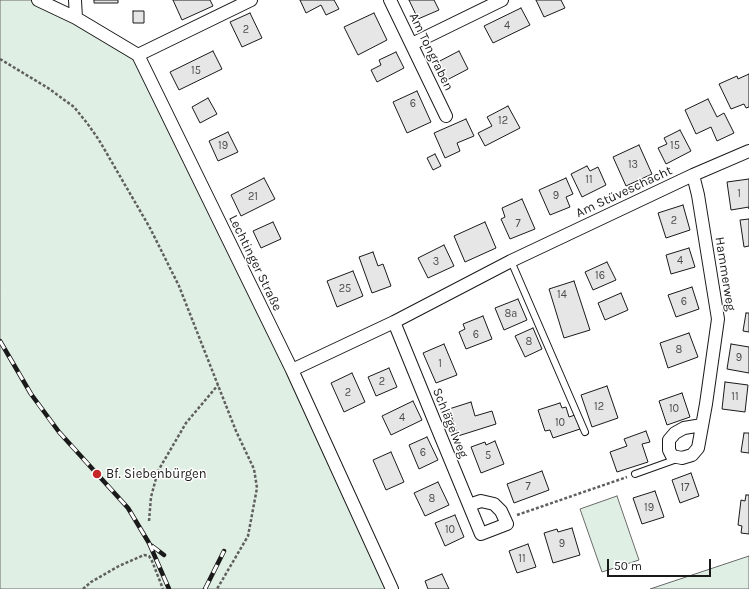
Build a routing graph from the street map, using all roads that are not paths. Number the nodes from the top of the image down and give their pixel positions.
1 (38, 0) edge
2 (75, 0) edge
3 (251, 0) edge
4 (390, 0) edge
5 (502, 0) edge
6 (76, 18) junction
7 (412, 44) junction
8 (138, 55) junction
9 (446, 116) dead end
10 (749, 151) edge
11 (693, 175) junction
12 (512, 261) junction
13 (394, 322) junction
14 (292, 370) junction
15 (702, 425) junction
16 (586, 432) dead end
17 (682, 458) junction
18 (635, 474) road end
19 (469, 505) junction
20 (392, 589) edge

1 - 6 street
2 - 6 street
3 - 8 street
4 - 7 street, Am Tongraben
5 - 7 street
6 - 8 street
7 - 9 street, Am Tongraben
8 - 14 street, Lechtinger Straße
10 - 11 street, Am Stüveschacht
11 - 12 street, Am Stüveschacht
11 - 15 street, Hammerweg
12 - 13 street, Am Stüveschacht
12 - 16 lane
13 - 14 street, Am Stüveschacht
13 - 19 street, Schlägelweg
14 - 20 street, Lechtinger Straße
15 - 17 street, Hammerweg
15 - 17 street
17 - 18 lane
19 - 19 street, Schlägelweg

